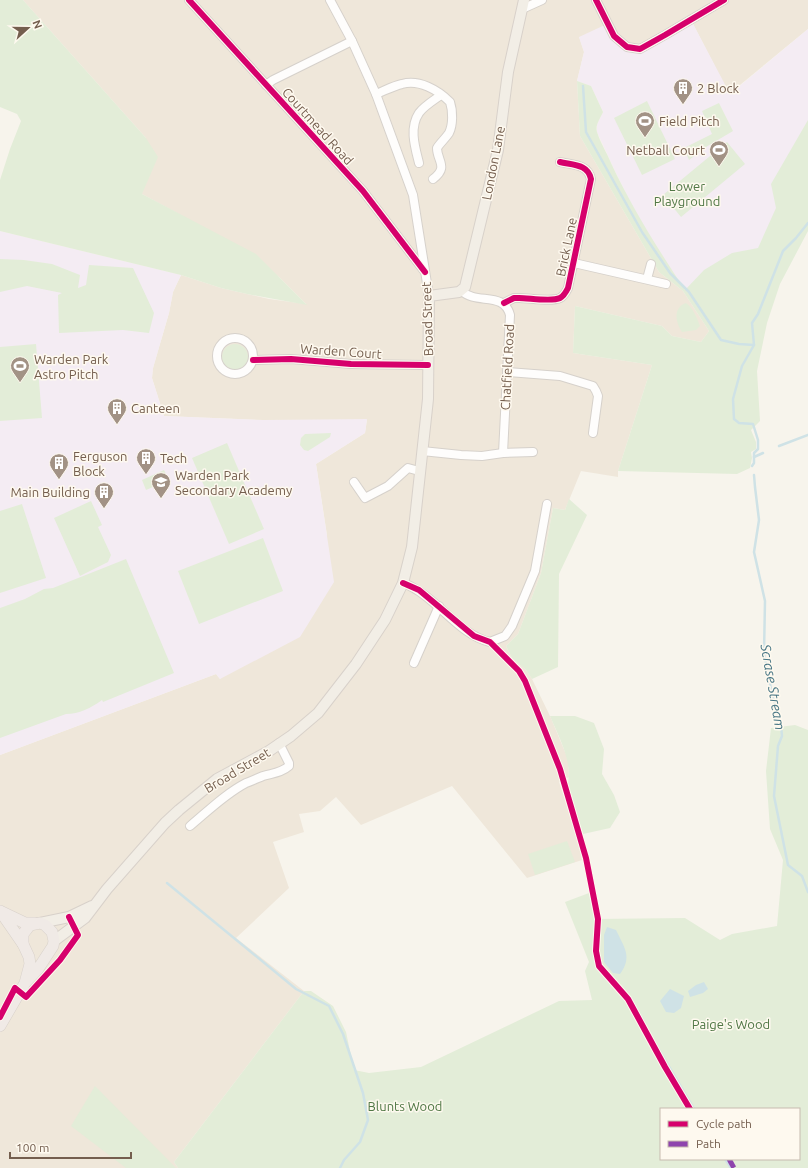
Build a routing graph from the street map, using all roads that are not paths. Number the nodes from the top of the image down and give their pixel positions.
1 (189, 0) edge
2 (542, 0) edge
3 (596, 0) edge
4 (724, 0) edge
5 (332, 1) edge
6 (523, 5) edge
7 (352, 41) junction
8 (266, 85) junction
9 (376, 94) junction
10 (442, 95) junction
11 (560, 162) dead end
12 (420, 163) dead end
13 (433, 179) dead end
14 (574, 263) junction
15 (651, 264) dead end
16 (424, 272) junction
17 (647, 279) junction
18 (666, 284) dead end
19 (462, 291) junction
20 (429, 296) junction
21 (504, 303) junction
22 (253, 360) junction
23 (428, 365) junction
24 (507, 372) junction
25 (593, 433) dead end
26 (422, 451) junction
27 (533, 452) dead end
28 (503, 453) junction
29 (420, 471) junction
30 (354, 482) dead end
31 (547, 504) dead end
32 (403, 582) junction
33 (439, 606) junction
34 (414, 663) dead end
35 (279, 743) junction
36 (190, 826) dead end
37 (96, 904) junction
38 (0, 910) edge
39 (38, 923) junction
40 (52, 946) junction
41 (24, 947) junction
42 (25, 983) junction
43 (0, 1026) edge

1 - 8 street, Courtmead Road
2 - 6 street
3 - 4 street
5 - 7 street, Broad Street
6 - 19 main road, London Lane
7 - 8 street, Courtmead Road
7 - 9 street, Broad Street
8 - 16 street, Courtmead Road
9 - 10 street
9 - 16 street, Broad Street
10 - 12 street
10 - 13 street
11 - 14 street, Brick Lane
14 - 17 street
14 - 21 street, Brick Lane
15 - 17 street
16 - 20 street, Broad Street
17 - 18 street
19 - 20 main road
19 - 21 street
20 - 23 main road, Broad Street
21 - 24 street, Chatfield Road
22 - 22 street
22 - 23 street, Warden Court
23 - 26 main road, Broad Street
24 - 25 street
24 - 28 street, Chatfield Road
26 - 28 street
26 - 29 main road, Broad Street
27 - 28 street
29 - 30 street
29 - 32 main road, Broad Street
31 - 33 street
32 - 33 street
32 - 35 main road, Broad Street
33 - 34 street
35 - 36 street
35 - 37 main road, Broad Street
37 - 39 main road
37 - 40 main road, Broad Street
38 - 39 highway
38 - 41 highway
39 - 40 highway
39 - 41 highway
40 - 41 highway
40 - 42 highway
41 - 42 highway
42 - 43 highway

